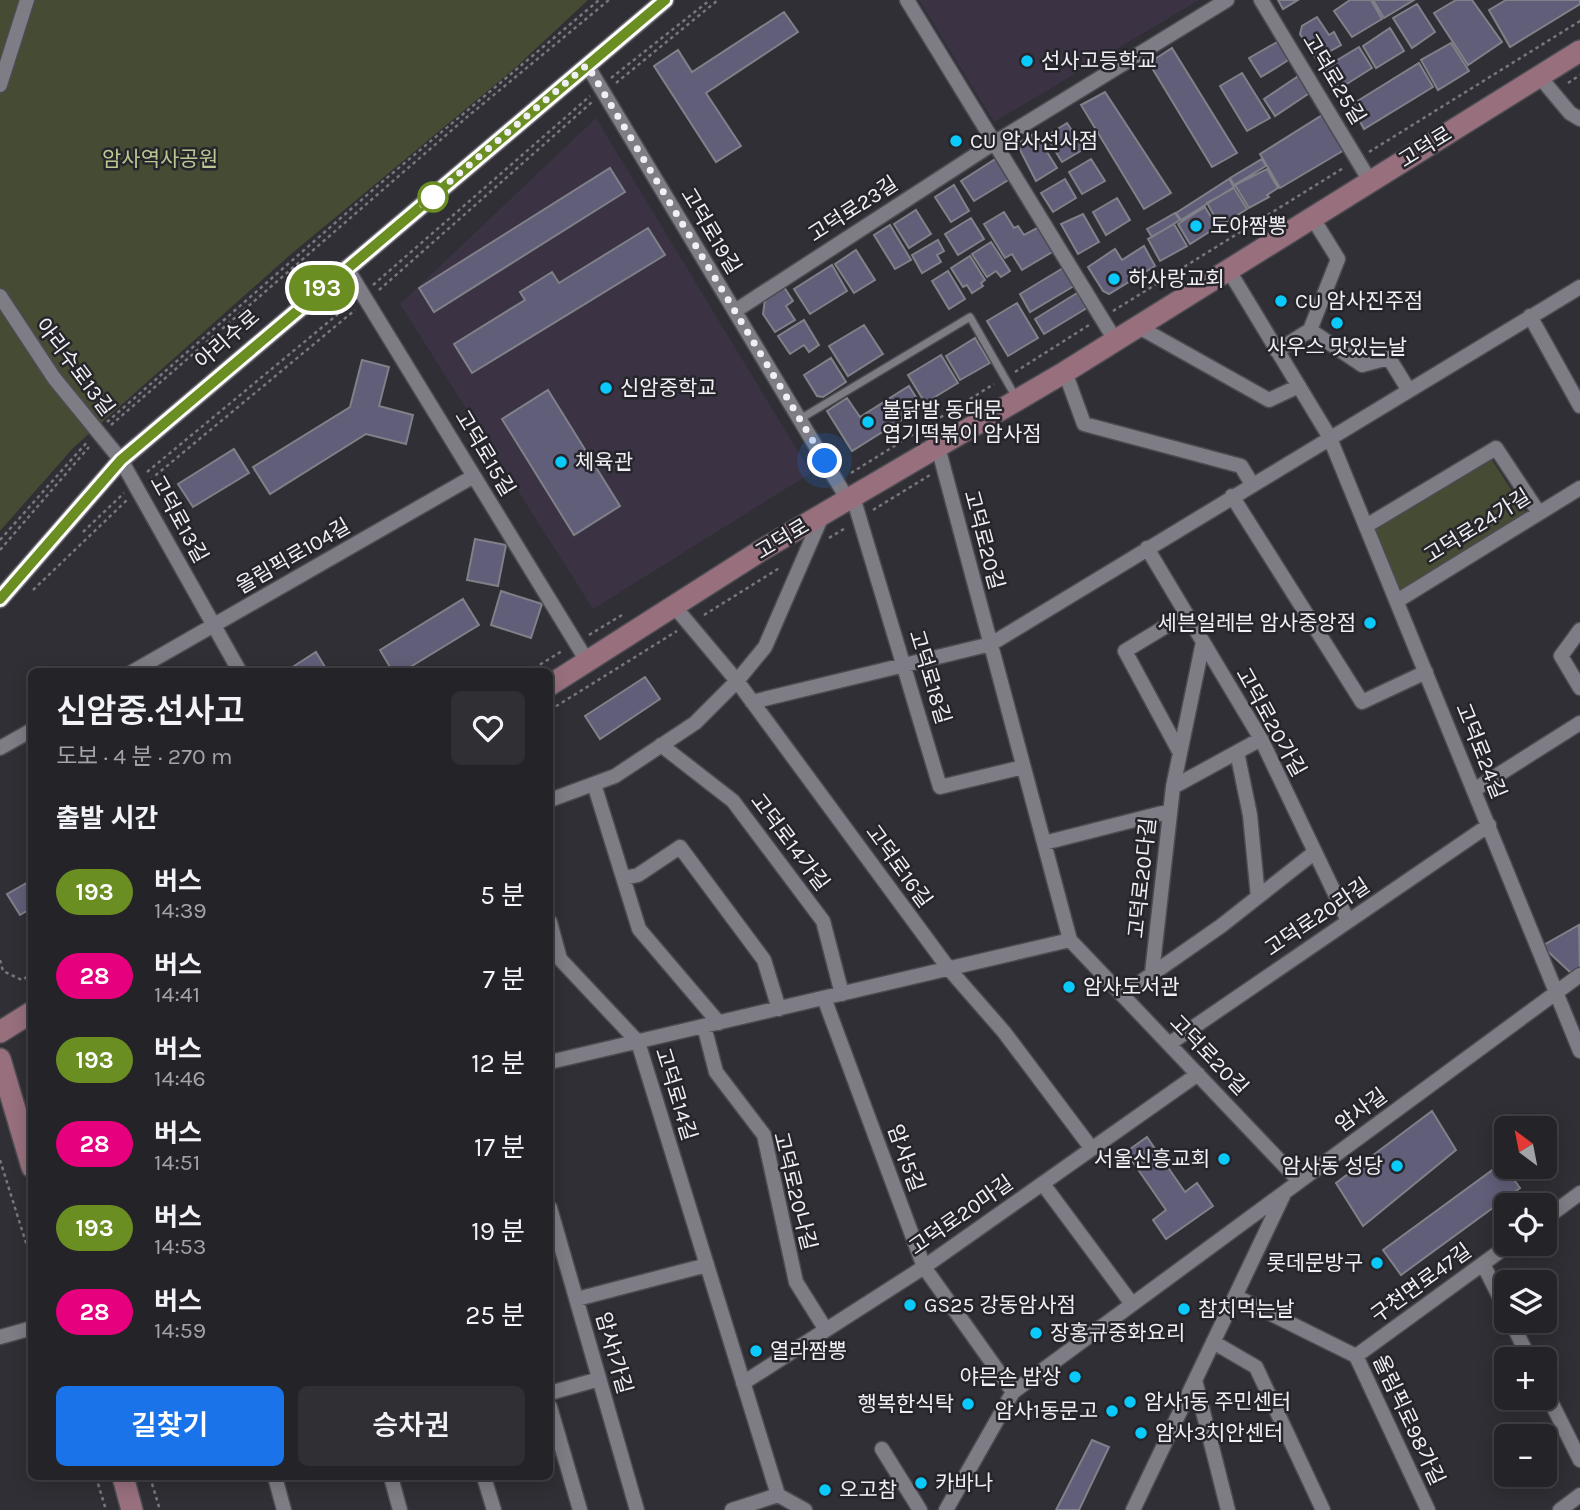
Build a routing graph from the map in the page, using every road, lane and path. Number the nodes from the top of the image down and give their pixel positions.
1 (27, 0) edge
2 (599, 0) edge
3 (609, 0) edge
4 (665, 0) edge
5 (907, 0) edge
6 (1227, 0) edge
7 (1261, 0) edge
8 (1580, 21) edge
9 (1580, 51) edge
10 (587, 65) junction
11 (1539, 76) junction
12 (0, 85) edge
13 (1580, 119) edge
14 (994, 143) junction
15 (1357, 159) junction
16 (1370, 181) junction
17 (1312, 217) junction
18 (346, 267) junction
19 (1228, 269) junction
20 (1580, 287) edge
21 (0, 296) edge
22 (734, 311) junction
23 (1530, 316) junction
24 (1102, 318) junction
25 (1137, 326) junction
26 (1310, 330) junction
27 (1115, 340) junction
28 (1277, 351) junction
29 (1065, 372) junction
30 (1005, 378) junction
31 (1299, 386) junction
32 (1408, 389) junction
33 (1018, 400) junction
34 (1580, 406) edge
35 (800, 419) junction
36 (99, 432) junction
37 (1329, 436) junction
38 (937, 447) junction
39 (121, 460) junction
40 (474, 476) junction
41 (1252, 484) junction
42 (1580, 488) edge
43 (846, 493) junction
44 (1232, 496) junction
45 (1539, 513) junction
46 (822, 516) junction
47 (1366, 526) junction
48 (0, 540) edge
49 (1147, 548) junction
50 (0, 550) edge
51 (0, 599) edge
52 (1397, 601) junction
53 (674, 606) junction
54 (629, 610) dead end
55 (1186, 614) junction
56 (214, 625) junction
57 (1580, 630) edge
58 (1203, 642) junction
59 (990, 644) junction
60 (581, 652) junction
61 (905, 665) junction
62 (139, 668) edge
63 (238, 668) edge
64 (539, 668) edge
65 (1426, 671) junction
66 (737, 681) junction
67 (553, 682) edge
68 (1580, 688) edge
69 (752, 702) junction
70 (1580, 723) edge
71 (28, 732) edge
72 (1261, 739) junction
73 (661, 745) junction
74 (0, 748) edge
75 (1237, 752) junction
76 (1180, 753) junction
77 (1023, 767) junction
78 (594, 784) junction
79 (1173, 787) junction
80 (1474, 790) junction
81 (553, 799) edge
82 (1170, 811) junction
83 (1489, 825) junction
84 (1044, 843) junction
85 (1315, 852) junction
86 (624, 878) junction
87 (1258, 897) junction
88 (1348, 921) junction
89 (553, 933) edge
90 (1070, 940) junction
91 (0, 960) edge
92 (949, 969) junction
93 (1152, 974) junction
94 (1580, 975) edge
95 (28, 976) edge
96 (1557, 992) junction
97 (842, 994) junction
98 (1122, 995) junction
99 (824, 998) junction
100 (779, 1009) junction
101 (28, 1014) edge
102 (712, 1024) junction
103 (0, 1032) edge
104 (638, 1042) junction
105 (1169, 1044) junction
106 (1580, 1051) edge
107 (0, 1059) edge
108 (553, 1061) edge
109 (1198, 1074) junction
110 (1092, 1149) junction
111 (28, 1154) edge
112 (0, 1160) edge
113 (1299, 1181) junction
114 (1043, 1184) junction
115 (1285, 1192) junction
116 (1580, 1194) edge
117 (1557, 1210) edge
118 (553, 1225) edge
119 (28, 1249) edge
120 (1494, 1256) edge
121 (1483, 1264) junction
122 (707, 1265) junction
123 (924, 1267) junction
124 (1494, 1286) edge
125 (1235, 1296) junction
126 (577, 1299) junction
127 (1132, 1304) junction
128 (28, 1329) edge
129 (826, 1330) junction
130 (0, 1337) edge
131 (1213, 1342) junction
132 (1356, 1356) junction
133 (599, 1379) junction
134 (1195, 1380) junction
135 (743, 1383) junction
136 (553, 1392) edge
137 (1013, 1392) junction
138 (1555, 1410) edge
139 (553, 1417) edge
140 (882, 1449) dead end
141 (1580, 1460) edge
142 (97, 1480) edge
143 (124, 1480) edge
144 (151, 1480) edge
145 (276, 1480) edge
146 (392, 1480) edge
147 (485, 1480) edge
148 (778, 1494) junction
149 (1580, 1496) edge
150 (106, 1510) edge
151 (132, 1510) edge
152 (160, 1510) edge
153 (284, 1510) edge
154 (400, 1510) edge
155 (494, 1510) edge
156 (580, 1510) edge
157 (637, 1510) edge
158 (732, 1510) edge
159 (805, 1510) edge
160 (920, 1510) edge
161 (946, 1510) edge
162 (1133, 1510) edge
163 (1228, 1510) edge
164 (1323, 1510) edge
165 (1428, 1510) edge
166 (1560, 1510) edge

1 - 12 street
2 - 36 path
3 - 36 path
4 - 10 street, 아리수로
5 - 14 street
6 - 14 street
7 - 15 street, 고덕로25길
8 - 15 path
9 - 11 main road, 고덕로
10 - 18 street, 아리수로
10 - 22 street, 고덕로19길
11 - 13 street
11 - 16 main road, 고덕로
14 - 22 street, 고덕로23길
14 - 24 street
15 - 16 street, 고덕로25길
15 - 24 path
16 - 17 main road, 고덕로
17 - 19 main road, 고덕로
17 - 26 street
18 - 39 street, 아리수로
18 - 40 street, 고덕로15길
19 - 25 main road, 고덕로
19 - 28 street, 고덕로24길
20 - 23 street
21 - 36 street, 아리수로13길
22 - 35 street, 고덕로19길
23 - 32 street
23 - 34 street
24 - 27 street
24 - 30 path
25 - 27 main road, 고덕로
25 - 31 street
26 - 28 street
26 - 32 street
27 - 29 main road, 고덕로
28 - 31 street, 고덕로24길
29 - 33 main road, 고덕로
29 - 41 street
30 - 33 lane
30 - 35 lane
30 - 43 path
31 - 37 street, 고덕로24길
32 - 37 street
33 - 38 main road, 고덕로
35 - 43 street, 고덕로19길
36 - 39 street, 아리수로13길
36 - 48 path
36 - 50 path
37 - 41 street
37 - 47 street, 고덕로24길
38 - 43 main road, 고덕로
38 - 59 street, 고덕로20길
39 - 51 street, 아리수로
39 - 56 street, 고덕로13길
40 - 56 street, 올림픽로104길
40 - 60 street, 고덕로15길
41 - 44 street
42 - 45 street, 고덕로24가길
43 - 46 main road, 고덕로
43 - 61 street, 고덕로18길
44 - 49 street
44 - 65 street
45 - 47 street
45 - 52 street, 고덕로24가길
46 - 53 main road, 고덕로
46 - 66 street
47 - 52 street, 고덕로24길
49 - 55 street, 고덕로20가길
49 - 59 street
52 - 65 street, 고덕로24길
53 - 60 main road, 고덕로
53 - 66 street, 고덕로16길
54 - 60 path
55 - 58 street, 고덕로20가길
55 - 76 street
56 - 62 street, 올림픽로104길
56 - 63 street, 고덕로13길
57 - 68 street
58 - 72 street, 고덕로20가길
58 - 76 street, 고덕로20다길
59 - 61 street
59 - 77 street, 고덕로20길
60 - 64 path
60 - 67 main road, 고덕로
61 - 69 street
61 - 77 street, 고덕로18길
65 - 80 street, 고덕로24길
66 - 69 street, 고덕로16길
66 - 73 street
69 - 92 street, 고덕로16길
70 - 80 street
71 - 74 street
72 - 75 street
72 - 85 street, 고덕로20가길
73 - 78 street
73 - 97 street, 고덕로14가길
75 - 79 street
75 - 87 street
76 - 79 street, 고덕로20다길
77 - 84 street, 고덕로20길
78 - 81 street
78 - 86 street
79 - 82 street, 고덕로20다길
80 - 83 street, 고덕로24길
82 - 84 street
82 - 93 street, 고덕로20다길
83 - 88 street, 고덕로20라길
83 - 96 street, 고덕로24길
84 - 90 street, 고덕로20길
85 - 87 street, 고덕로20다길
85 - 88 street, 고덕로20가길
86 - 100 street
86 - 102 street
87 - 93 street, 고덕로20다길
88 - 105 street, 고덕로20라길
89 - 104 street, 고덕로14길
90 - 92 street
90 - 98 street, 고덕로20길
91 - 95 path
92 - 97 street
92 - 110 street, 고덕로16길
93 - 98 street, 고덕로20다길
94 - 96 street, 암사길
96 - 106 street
96 - 113 street, 암사길
97 - 99 street
98 - 105 street, 고덕로20길
99 - 100 street
99 - 123 street, 암사5길
100 - 102 street
101 - 103 main road
102 - 104 street
102 - 129 street, 고덕로20나길
104 - 108 street
104 - 122 street, 고덕로14길
105 - 109 street, 고덕로20길
107 - 111 main road
109 - 110 street, 고덕로20마길
109 - 113 street, 고덕로20길
110 - 114 street, 고덕로20마길
112 - 119 path
113 - 115 street, 암사길
114 - 123 street, 고덕로20마길
114 - 127 street
115 - 125 street
115 - 127 street, 암사길
116 - 117 street
118 - 126 street, 암사1가길
120 - 121 street, 구천면로47길
121 - 124 street
121 - 132 street, 구천면로47길
122 - 126 street
122 - 135 street, 고덕로14길
123 - 129 street, 고덕로20마길
123 - 137 street, 암사5길
125 - 131 street
125 - 132 street, 올림픽로98가길
126 - 133 street, 암사1가길
127 - 137 street, 암사길
128 - 130 street
129 - 135 street, 고덕로20마길
131 - 134 street
131 - 164 street
132 - 165 street, 올림픽로98가길
133 - 136 street
133 - 157 street, 암사1가길
134 - 162 street
134 - 163 street
135 - 148 street, 고덕로14길
137 - 161 street, 암사길
138 - 141 street
139 - 156 street
140 - 160 street
142 - 150 path
143 - 151 main road
144 - 152 path
145 - 153 street
146 - 154 street
147 - 155 street
148 - 158 street
148 - 159 street
149 - 166 street

